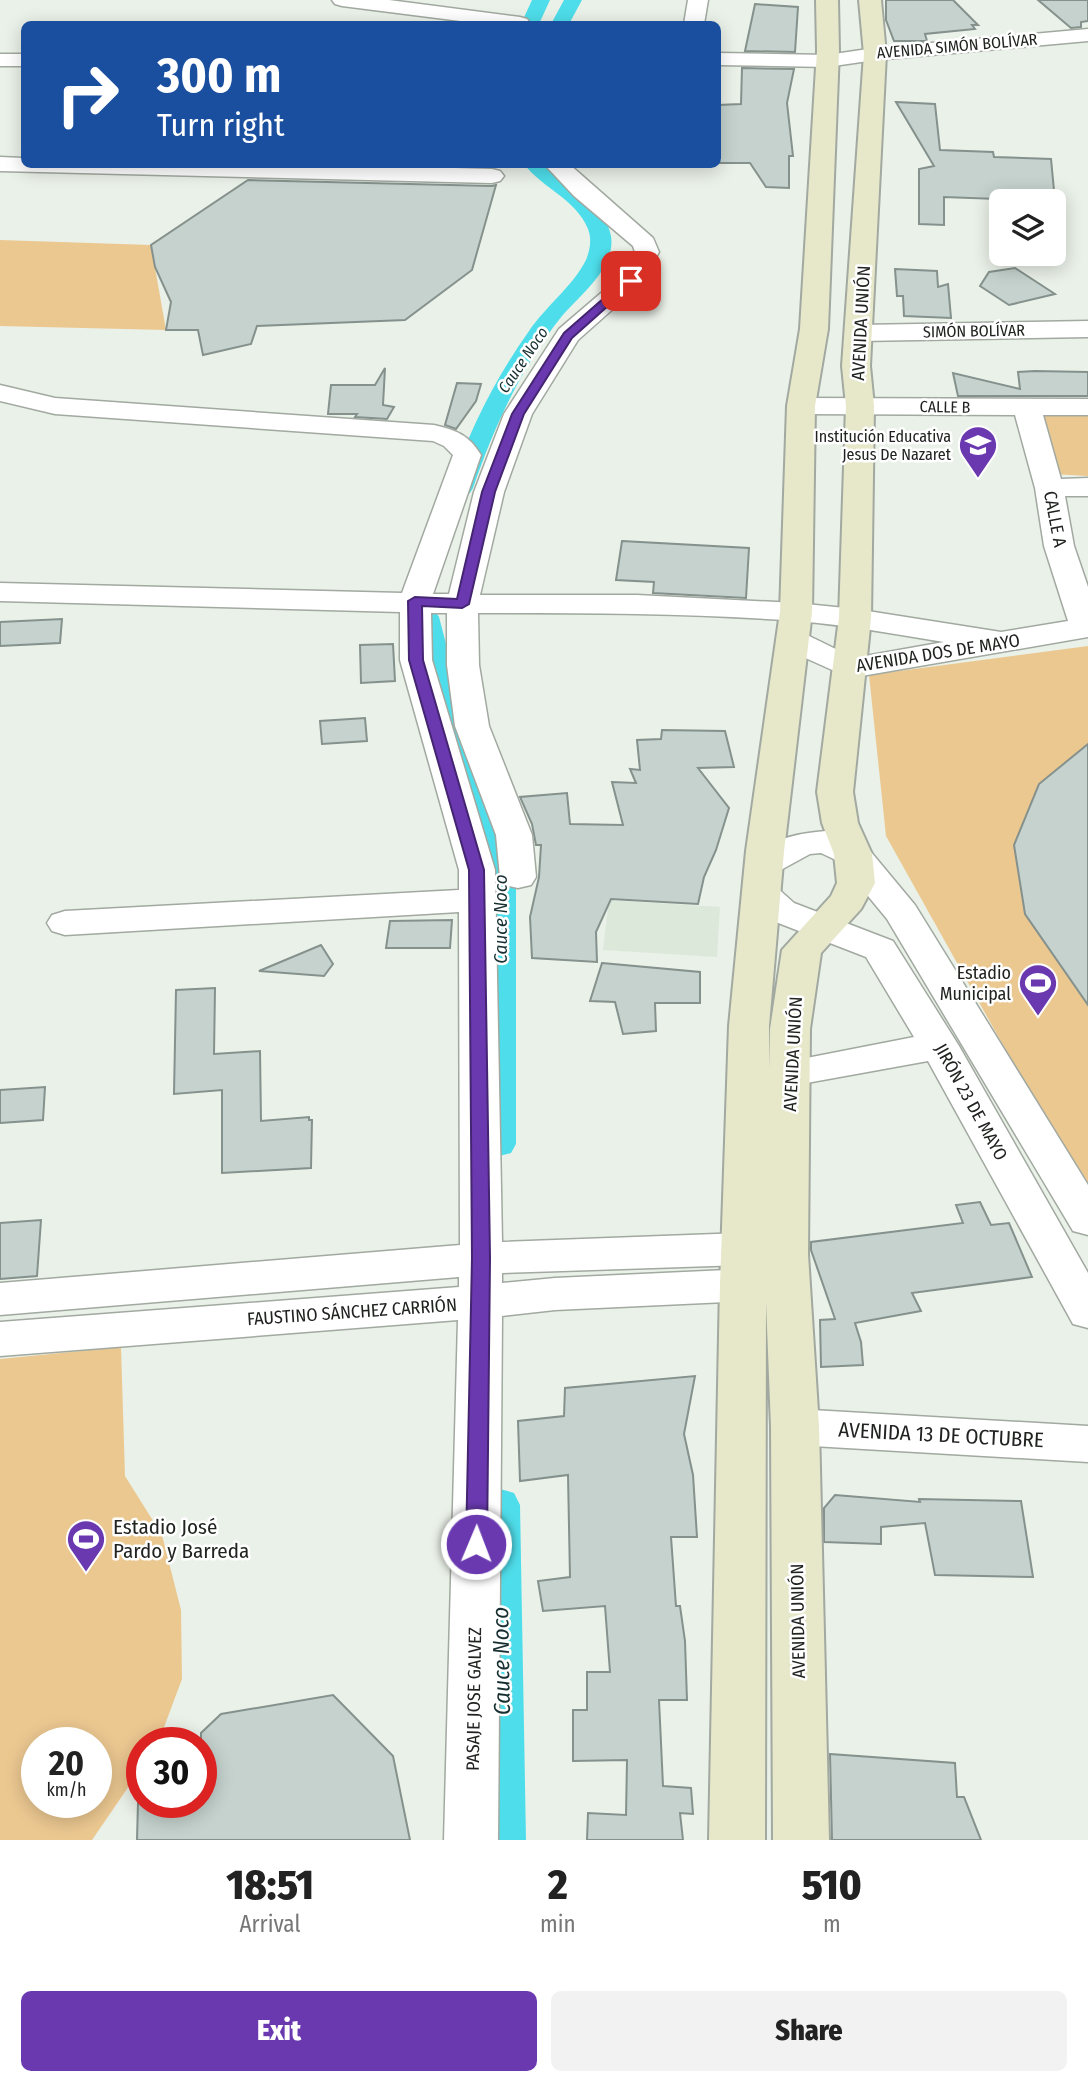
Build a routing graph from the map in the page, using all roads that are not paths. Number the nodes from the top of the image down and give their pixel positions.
1 (342, 0) edge
2 (698, 0) edge
3 (827, 0) edge
4 (870, 0) edge
5 (505, 21) edge
6 (694, 21) edge
7 (1088, 34) edge
8 (875, 54) junction
9 (721, 59) edge
10 (0, 60) edge
11 (21, 60) edge
12 (827, 61) junction
13 (0, 164) edge
14 (21, 165) edge
15 (164, 168) edge
16 (559, 168) edge
17 (492, 176) dead end
18 (1088, 329) edge
19 (860, 333) junction
20 (0, 393) edge
21 (802, 406) junction
22 (860, 407) junction
23 (1088, 407) edge
24 (1027, 408) junction
25 (462, 446) joint
26 (1088, 487) edge
27 (1049, 488) junction
28 (0, 592) edge
29 (415, 601) junction
30 (462, 604) junction
31 (855, 618) junction
32 (794, 626) junction
33 (1087, 628) edge
34 (1007, 643) junction
35 (850, 668) junction
36 (853, 854) junction
37 (518, 877) dead end
38 (762, 878) junction
39 (477, 900) junction
40 (65, 923) dead end
41 (822, 928) junction
42 (939, 1046) junction
43 (790, 1073) junction
44 (1088, 1220) edge
45 (481, 1258) junction
46 (743, 1267) junction
47 (787, 1269) junction
48 (0, 1299) edge
49 (480, 1302) junction
50 (1088, 1312) edge
51 (0, 1339) edge
52 (795, 1427) junction
53 (1088, 1443) edge
54 (471, 1840) edge
55 (737, 1840) edge
56 (800, 1840) edge

1 - 5 street
2 - 6 street
3 - 12 main road
4 - 8 main road, AVENIDA UNIÓN
7 - 8 street, AVENIDA SIMÓN BOLÍVAR
8 - 12 street, AVENIDA SIMÓN BOLÍVAR
8 - 19 main road, AVENIDA UNIÓN
9 - 12 street, AVENIDA SIMÓN BOLÍVAR
10 - 11 street
12 - 21 main road
13 - 14 street
15 - 17 street
16 - 30 street
18 - 19 street, SIMÓN BOLÍVAR
19 - 22 main road, AVENIDA UNIÓN
20 - 25 street
21 - 22 street, CALLE B
21 - 32 main road
22 - 24 street, CALLE B
22 - 31 main road, AVENIDA UNIÓN
23 - 24 street, CALLE B
24 - 27 street, CALLE A
25 - 29 street
26 - 27 street
27 - 33 street, CALLE A
28 - 29 street
29 - 30 street
29 - 39 street, PASAJE JOSE GALVEZ
30 - 32 street
30 - 37 street
31 - 32 street
31 - 34 street
31 - 35 main road, AVENIDA UNIÓN
32 - 35 street, AVENIDA DOS DE MAYO
32 - 38 main road
33 - 34 street, AVENIDA DOS DE MAYO
34 - 35 street, AVENIDA DOS DE MAYO
35 - 36 main road, AVENIDA UNIÓN
36 - 38 street
36 - 41 main road, AVENIDA UNIÓN
36 - 44 street, JIRÓN 23 DE MAYO
38 - 41 street
38 - 46 main road
39 - 40 street
39 - 45 street, PASAJE JOSE GALVEZ
41 - 42 street, JIRÓN 23 DE MAYO
41 - 43 main road, AVENIDA UNIÓN
42 - 43 street
42 - 50 street, JIRÓN 23 DE MAYO
43 - 47 main road, AVENIDA UNIÓN
45 - 46 street, FAUSTINO SÁNCHEZ CARRIÓN
45 - 48 street, FAUSTINO SÁNCHEZ CARRIÓN
45 - 49 street, PASAJE JOSE GALVEZ
46 - 47 street, FAUSTINO SÁNCHEZ CARRIÓN
46 - 49 street, FAUSTINO SÁNCHEZ CARRIÓN
46 - 55 main road
47 - 52 main road, AVENIDA UNIÓN
49 - 51 street, FAUSTINO SÁNCHEZ CARRIÓN
49 - 54 street, PASAJE JOSE GALVEZ
52 - 53 street, AVENIDA 13 DE OCTUBRE
52 - 56 main road, AVENIDA UNIÓN

